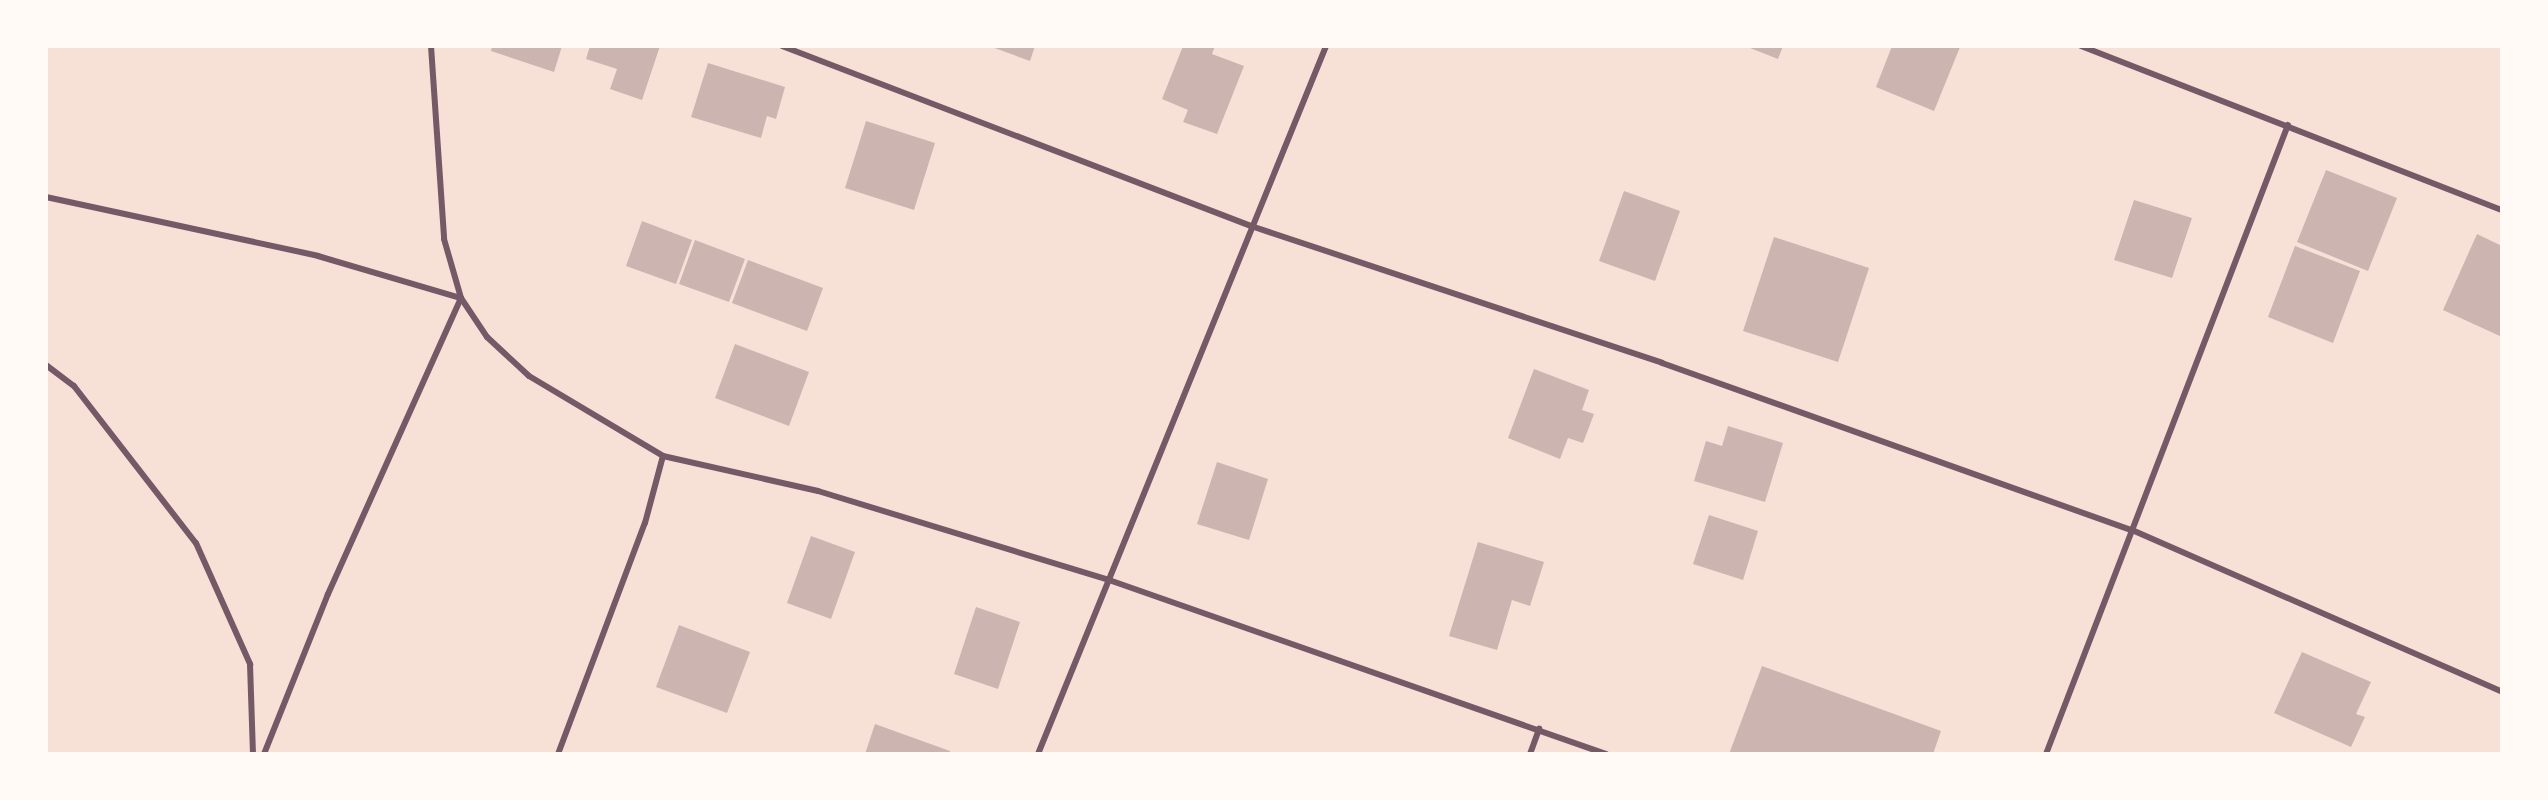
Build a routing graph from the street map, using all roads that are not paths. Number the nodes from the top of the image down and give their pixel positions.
1 (431, 46) edge
2 (782, 46) edge
3 (1326, 46) edge
4 (2081, 46) edge
5 (2288, 125) junction
6 (46, 197) edge
7 (2502, 210) edge
8 (1251, 226) junction
9 (461, 298) junction
10 (46, 365) edge
11 (663, 456) junction
12 (2132, 530) junction
13 (1109, 580) junction
14 (2502, 692) edge
15 (1539, 729) junction
16 (253, 753) edge
17 (264, 753) edge
18 (558, 753) edge
19 (1038, 753) edge
20 (1530, 753) edge
21 (1606, 753) edge
22 (2046, 753) edge

1 - 9 street
2 - 8 street
3 - 8 street
4 - 5 street
5 - 7 street
5 - 12 street
6 - 9 street
8 - 12 street
8 - 13 street
9 - 11 street
9 - 17 street
10 - 16 street
11 - 13 street
11 - 18 street
12 - 14 street
12 - 22 street
13 - 15 street
13 - 19 street
15 - 20 street
15 - 21 street

